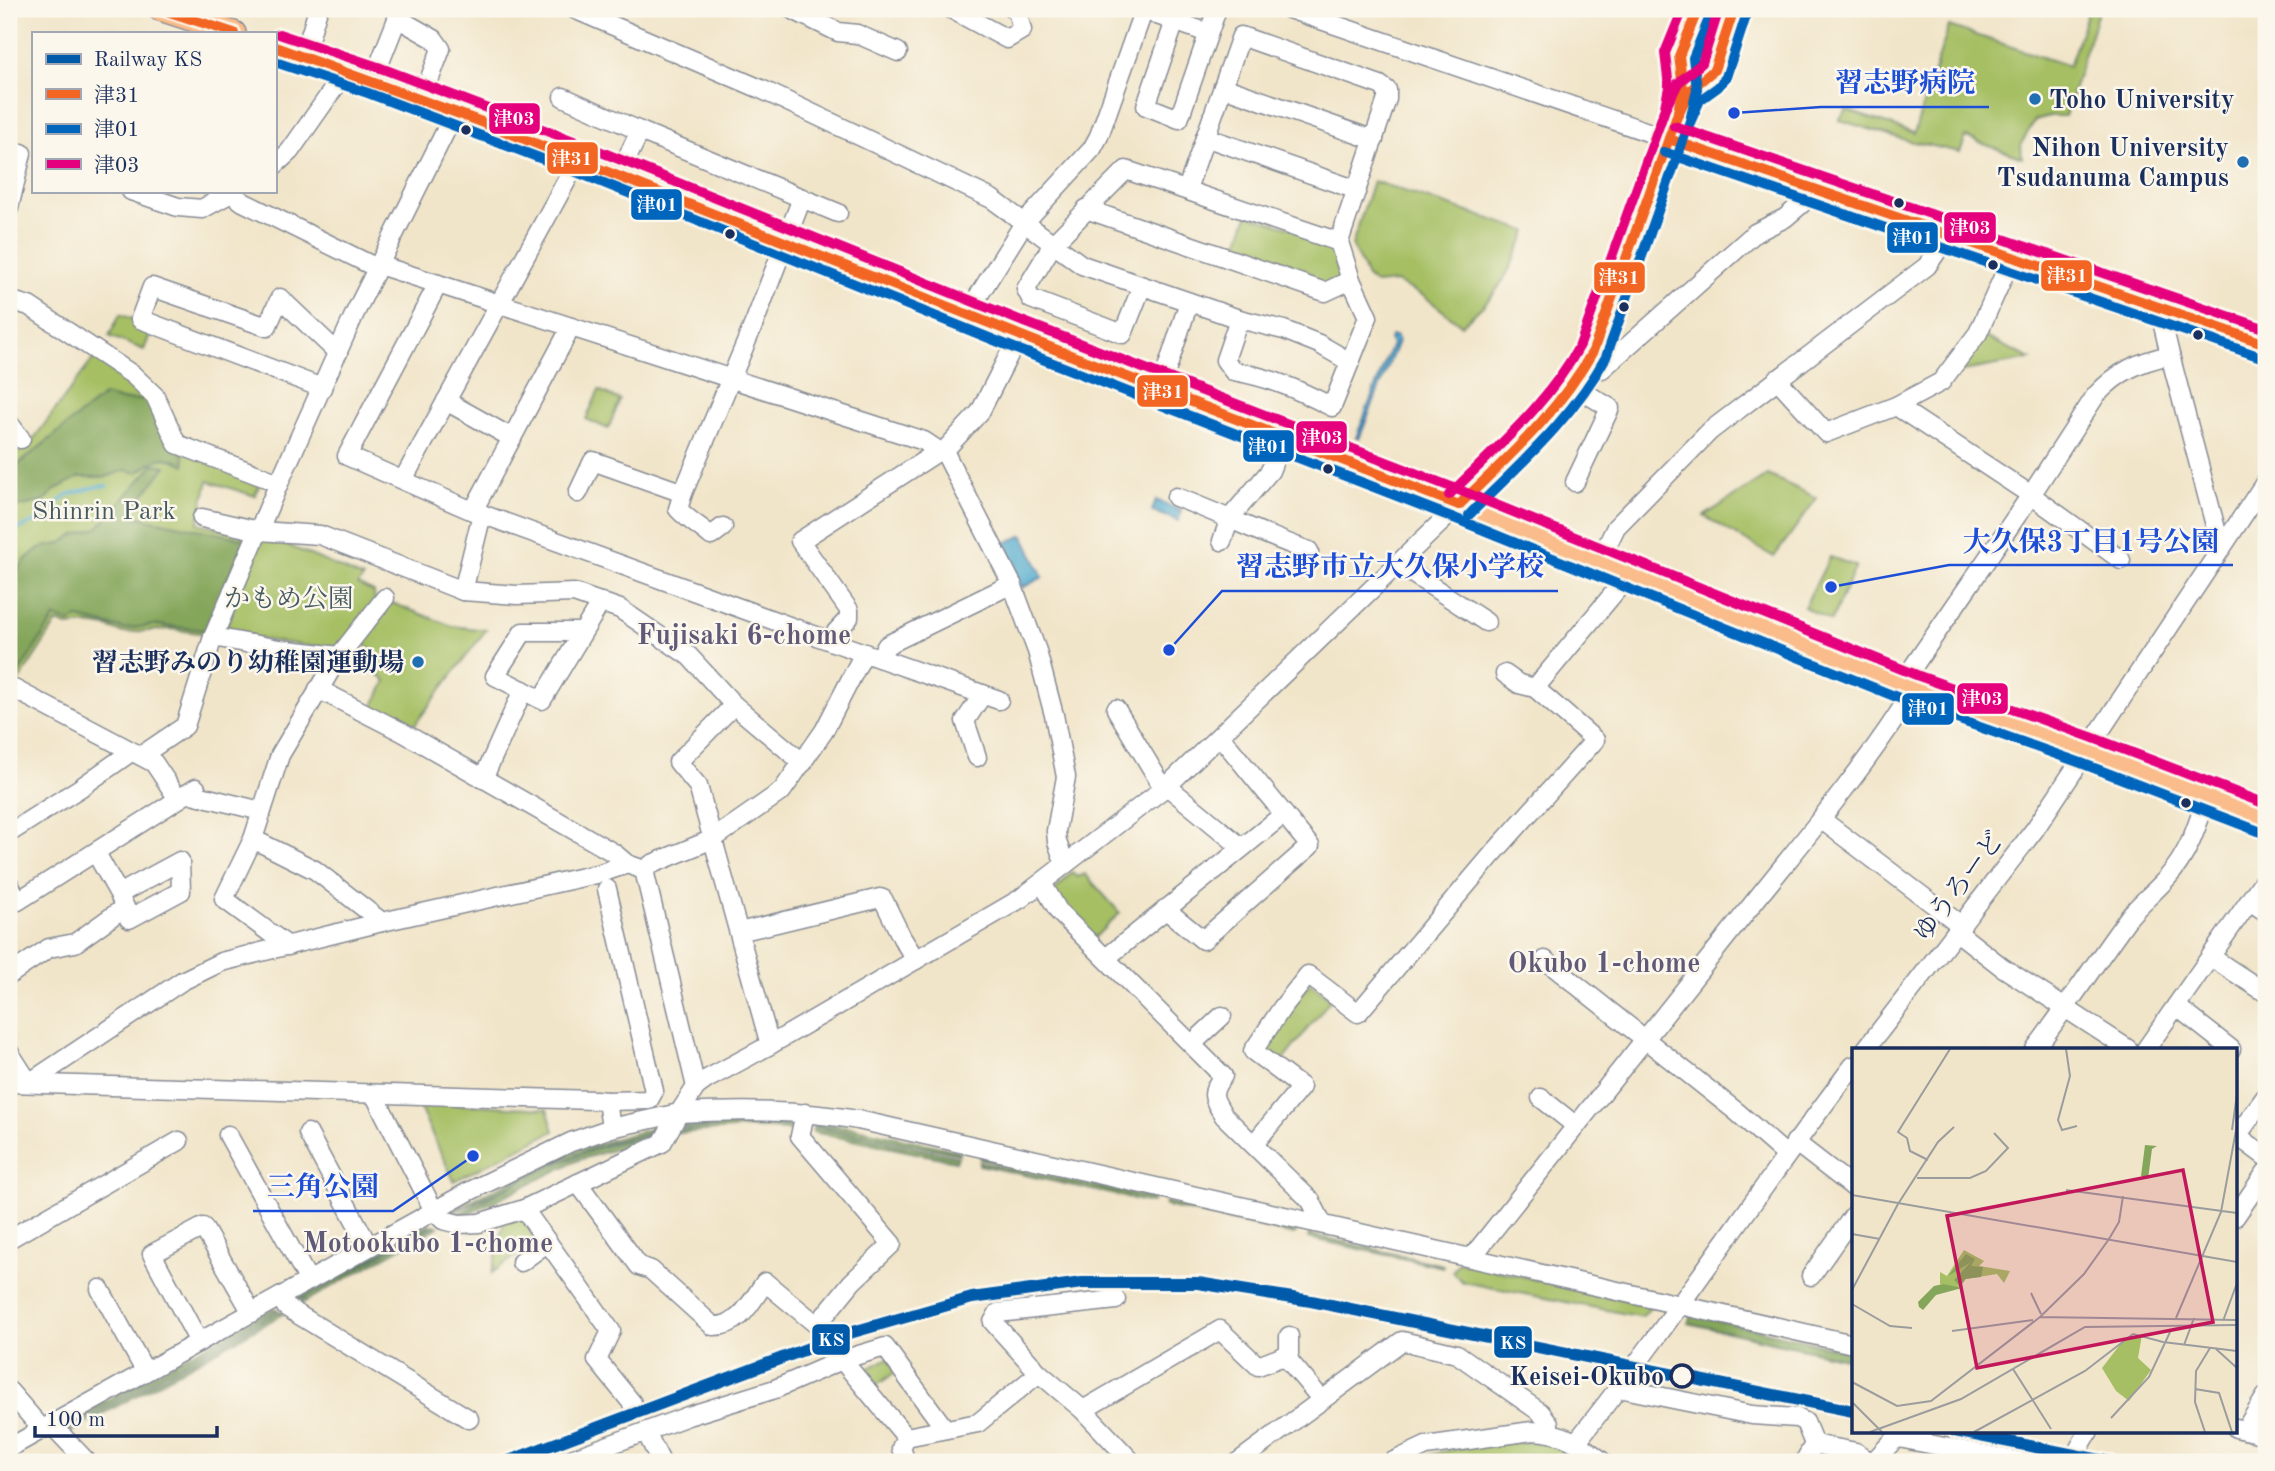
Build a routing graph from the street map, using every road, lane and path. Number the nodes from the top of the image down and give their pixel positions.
1 (160, 9) edge
2 (318, 9) edge
3 (574, 9) edge
4 (791, 9) edge
5 (951, 9) edge
6 (1013, 9) edge
7 (1143, 9) edge
8 (1217, 9) edge
9 (1303, 11) edge
10 (192, 13) edge
11 (399, 13) edge
12 (1175, 21) junction
13 (232, 32) edge
14 (1208, 33) junction
15 (276, 47) edge
16 (898, 52) dead end
17 (304, 57) junction
18 (346, 71) junction
19 (373, 80) junction
20 (1223, 87) junction
21 (563, 97) dead end
22 (422, 99) junction
23 (455, 112) junction
24 (640, 131) junction
25 (1205, 137) junction
26 (1669, 139) junction
27 (1374, 140) junction
28 (21, 153) edge
29 (579, 158) junction
30 (276, 164) edge
31 (619, 174) junction
32 (1187, 189) junction
33 (1357, 190) junction
34 (1818, 190) junction
35 (134, 192) edge
36 (240, 194) edge
37 (802, 198) junction
38 (9, 208) edge
39 (1086, 209) junction
40 (838, 213) dead end
41 (1024, 223) junction
42 (1948, 235) junction
43 (1339, 242) junction
44 (786, 243) junction
45 (1053, 244) junction
46 (2012, 257) junction
47 (378, 266) junction
48 (1351, 280) junction
49 (438, 284) junction
50 (1142, 286) junction
51 (9, 300) edge
52 (1189, 302) junction
53 (499, 305) junction
54 (2166, 309) junction
55 (967, 314) junction
56 (1239, 319) junction
57 (571, 327) junction
58 (1019, 335) junction
59 (2266, 344) edge
60 (338, 353) junction
61 (2170, 355) junction
62 (1350, 362) junction
63 (1579, 378) junction
64 (732, 379) junction
65 (1777, 379) junction
66 (322, 388) junction
67 (1160, 390) junction
68 (446, 401) junction
69 (1896, 406) junction
70 (9, 423) edge
71 (512, 438) junction
72 (1283, 438) junction
73 (21, 439) dead end
74 (942, 451) junction
75 (402, 480) junction
76 (2266, 481) edge
77 (1575, 482) dead end
78 (279, 483) junction
79 (683, 493) junction
80 (578, 494) dead end
81 (2031, 495) junction
82 (1176, 497) dead end
83 (1459, 505) junction
84 (478, 512) junction
85 (202, 518) dead end
86 (1230, 518) junction
87 (723, 527) dead end
88 (260, 531) junction
89 (1222, 541) dead end
90 (2221, 548) junction
91 (1309, 551) dead end
92 (2121, 560) dead end
93 (1599, 562) junction
94 (1398, 564) junction
95 (1629, 575) junction
96 (1012, 584) junction
97 (463, 591) junction
98 (384, 598) dead end
99 (601, 602) junction
100 (1486, 622) dead end
101 (583, 632) junction
102 (213, 637) junction
103 (833, 642) junction
104 (872, 655) junction
105 (339, 656) junction
106 (1505, 674) dead end
107 (1908, 686) junction
108 (1535, 688) junction
109 (14, 689) dead end
110 (318, 689) junction
111 (523, 690) junction
112 (734, 705) junction
113 (1116, 709) dead end
114 (1220, 736) junction
115 (2086, 750) junction
116 (137, 754) junction
117 (977, 757) dead end
118 (803, 763) junction
119 (483, 779) junction
120 (1166, 788) junction
121 (187, 793) junction
122 (2207, 796) junction
123 (261, 811) junction
124 (1284, 814) junction
125 (2266, 819) edge
126 (1822, 820) junction
127 (9, 833) edge
128 (253, 839) junction
129 (713, 839) junction
130 (1241, 847) junction
131 (96, 853) junction
132 (1065, 864) junction
133 (635, 867) junction
134 (2266, 877) edge
135 (1042, 883) junction
136 (9, 884) edge
137 (607, 889) dead end
138 (2250, 901) junction
139 (14, 904) edge
140 (1165, 909) junction
141 (2266, 912) edge
142 (382, 922) junction
143 (1959, 929) junction
144 (738, 932) junction
145 (288, 946) junction
146 (2211, 957) junction
147 (1106, 958) junction
148 (916, 960) junction
149 (1545, 960) dead end
150 (9, 975) edge
151 (2266, 993) edge
152 (2176, 1006) junction
153 (2065, 1009) junction
154 (1222, 1016) dead end
155 (1644, 1039) junction
156 (1192, 1044) junction
157 (770, 1045) junction
158 (1867, 1048) edge
159 (2036, 1048) edge
160 (2126, 1048) edge
161 (2147, 1048) edge
162 (2229, 1048) edge
163 (9, 1052) edge
164 (1852, 1067) edge
165 (9, 1083) edge
166 (29, 1083) junction
167 (696, 1087) junction
168 (374, 1094) junction
169 (2266, 1096) edge
170 (1541, 1098) dead end
171 (607, 1101) junction
172 (805, 1113) junction
173 (679, 1114) junction
174 (1575, 1125) junction
175 (611, 1128) junction
176 (307, 1133) dead end
177 (228, 1135) dead end
178 (2236, 1135) edge
179 (179, 1141) dead end
180 (1254, 1144) junction
181 (1791, 1148) junction
182 (2266, 1157) edge
183 (2266, 1172) edge
184 (578, 1182) junction
185 (1852, 1186) edge
186 (524, 1209) junction
187 (434, 1211) junction
188 (2236, 1216) edge
189 (1852, 1217) edge
190 (1322, 1223) junction
191 (9, 1239) edge
192 (548, 1242) junction
193 (369, 1247) junction
194 (1472, 1258) junction
195 (521, 1262) dead end
196 (1811, 1276) dead end
197 (309, 1282) junction
198 (100, 1289) dead end
199 (281, 1297) junction
200 (1116, 1300) dead end
201 (1678, 1305) junction
202 (253, 1313) junction
203 (1289, 1336) dead end
204 (199, 1342) junction
205 (1852, 1344) edge
206 (1285, 1356) junction
207 (842, 1360) junction
208 (145, 1371) junction
209 (1039, 1373) junction
210 (1619, 1388) junction
211 (9, 1391) edge
212 (2266, 1396) edge
213 (1322, 1400) junction
214 (632, 1403) dead end
215 (1083, 1410) junction
216 (469, 1419) dead end
217 (46, 1427) junction
218 (945, 1429) junction
219 (2240, 1429) edge
220 (1549, 1431) junction
221 (646, 1432) junction
222 (2088, 1432) edge
223 (2266, 1435) edge
224 (906, 1437) junction
225 (1577, 1441) junction
226 (1814, 1444) junction
227 (9, 1448) edge
228 (87, 1462) edge
229 (563, 1462) edge
230 (661, 1462) edge
231 (906, 1462) edge
232 (1132, 1462) edge
233 (1238, 1462) edge
234 (1392, 1462) edge
235 (1604, 1462) edge
236 (1804, 1462) edge
237 (1872, 1462) edge
238 (2020, 1462) edge
239 (2071, 1462) edge

1 - 10 main road
2 - 17 street
3 - 41 street
4 - 16 street
5 - 6 street
7 - 12 street
7 - 41 street
8 - 14 street
9 - 26 street
10 - 13 main road
11 - 19 street
11 - 22 street
12 - 14 street
12 - 14 street
15 - 17 main road
17 - 18 main road
18 - 19 main road
18 - 30 street
19 - 22 main road
20 - 25 street
20 - 27 street
20 - 27 street
21 - 24 street
22 - 23 main road
23 - 29 main road
23 - 47 street
24 - 31 street
24 - 37 street
25 - 32 street
25 - 33 street
26 - 34 street
26 - 63 street
27 - 33 street
28 - 38 street
29 - 31 main road
29 - 53 street
31 - 44 main road
32 - 39 street
32 - 43 street
33 - 43 street
34 - 42 street
34 - 63 street
35 - 36 street
36 - 47 street
37 - 40 street
37 - 44 street
39 - 45 street
39 - 48 street
41 - 45 street
41 - 55 street
42 - 46 street
42 - 65 street
43 - 48 street
44 - 55 main road
44 - 64 street
45 - 50 street
45 - 50 street
46 - 54 street
46 - 69 street
47 - 49 street
47 - 60 street
48 - 62 street
49 - 53 street
49 - 75 street
50 - 52 street
51 - 78 street
52 - 56 street
52 - 67 street
53 - 57 street
53 - 68 street
54 - 59 street
54 - 61 street
55 - 58 main road
56 - 62 street
56 - 62 street
57 - 64 street
57 - 71 street
58 - 67 main road
58 - 74 street
60 - 66 street
60 - 66 street
61 - 81 street
61 - 90 street
63 - 77 street
63 - 83 street
64 - 74 street
64 - 79 street
65 - 69 street
65 - 93 street
66 - 78 street
67 - 72 main road
68 - 71 street
68 - 75 street
69 - 81 street
70 - 73 street
71 - 84 street
72 - 83 main road
72 - 86 street
74 - 96 street
74 - 103 street
75 - 84 street
76 - 90 street, ゆうろーど
78 - 88 street
79 - 80 street
79 - 87 street
81 - 92 street
81 - 107 street
82 - 86 street
83 - 93 main road
83 - 94 street
84 - 97 street
84 - 103 street
85 - 88 street
86 - 89 street
86 - 91 street
88 - 97 street
88 - 102 street
90 - 115 street, ゆうろーど
93 - 95 main road
94 - 100 street
94 - 114 street
95 - 107 main road
95 - 108 street
96 - 104 street
96 - 132 street
97 - 99 street
98 - 105 street
99 - 101 street
99 - 112 street
101 - 111 street
101 - 111 street
102 - 105 street
102 - 116 street
103 - 104 street
104 - 117 street
104 - 118 street
105 - 110 street
106 - 108 street
107 - 115 main road
107 - 126 street
108 - 180 street
109 - 116 street
110 - 119 street
110 - 123 street
111 - 119 street
112 - 118 street
112 - 129 street
113 - 120 street
114 - 120 street
114 - 124 street
115 - 122 main road
115 - 143 street, ゆうろーど
116 - 121 street
116 - 127 street
118 - 129 street
119 - 133 street
120 - 130 street
120 - 132 street
121 - 123 street
121 - 131 street
122 - 125 main road
122 - 153 street
123 - 128 street
124 - 130 street
124 - 140 street
126 - 143 street
126 - 155 street
128 - 142 street
128 - 145 street
129 - 133 street
129 - 144 street
130 - 140 street
131 - 139 street
131 - 150 street
132 - 135 street
133 - 142 street
133 - 167 street
134 - 138 street
135 - 147 street
135 - 148 street
136 - 139 street
137 - 171 street
138 - 141 street
138 - 146 street
140 - 147 street
142 - 145 street
143 - 153 street
143 - 158 street, ゆうろーど
144 - 148 street
144 - 157 street
145 - 166 street
146 - 151 street
146 - 152 street
147 - 156 street
148 - 157 street
149 - 155 street
152 - 161 street
152 - 162 street
153 - 159 street
153 - 160 street
154 - 156 street
155 - 174 street
155 - 181 street
156 - 180 street
157 - 167 street
163 - 166 street
164 - 181 street
165 - 166 street
166 - 168 street
167 - 173 street
168 - 171 street
168 - 187 street
169 - 178 street
170 - 174 street
171 - 175 street
172 - 173 street
172 - 184 street
172 - 190 street
173 - 175 street
173 - 184 street
174 - 194 street
175 - 187 street
176 - 193 street
177 - 197 street
178 - 182 street
179 - 191 street
180 - 190 street
181 - 185 street
181 - 201 street
183 - 188 street
184 - 186 street
186 - 187 street
186 - 192 street
187 - 193 street
189 - 196 street
190 - 194 street
192 - 195 street
192 - 214 street
193 - 197 street
194 - 201 street
197 - 199 street
198 - 208 street
199 - 202 street
199 - 216 street
200 - 209 street
201 - 205 street
201 - 210 street
202 - 204 street
202 - 204 street
203 - 206 street
204 - 208 street
206 - 213 street
206 - 215 street
207 - 218 street
207 - 221 street
207 - 224 street
208 - 217 street
209 - 215 street
209 - 218 street
210 - 225 street
210 - 226 street
211 - 217 street
212 - 219 street
213 - 220 street
213 - 233 street
215 - 232 street
217 - 227 street
217 - 228 street
218 - 224 street
219 - 223 street
220 - 225 street
220 - 234 street
221 - 229 street
221 - 230 street
222 - 239 street
224 - 231 street
225 - 235 street
226 - 236 street
226 - 237 street
237 - 238 street

